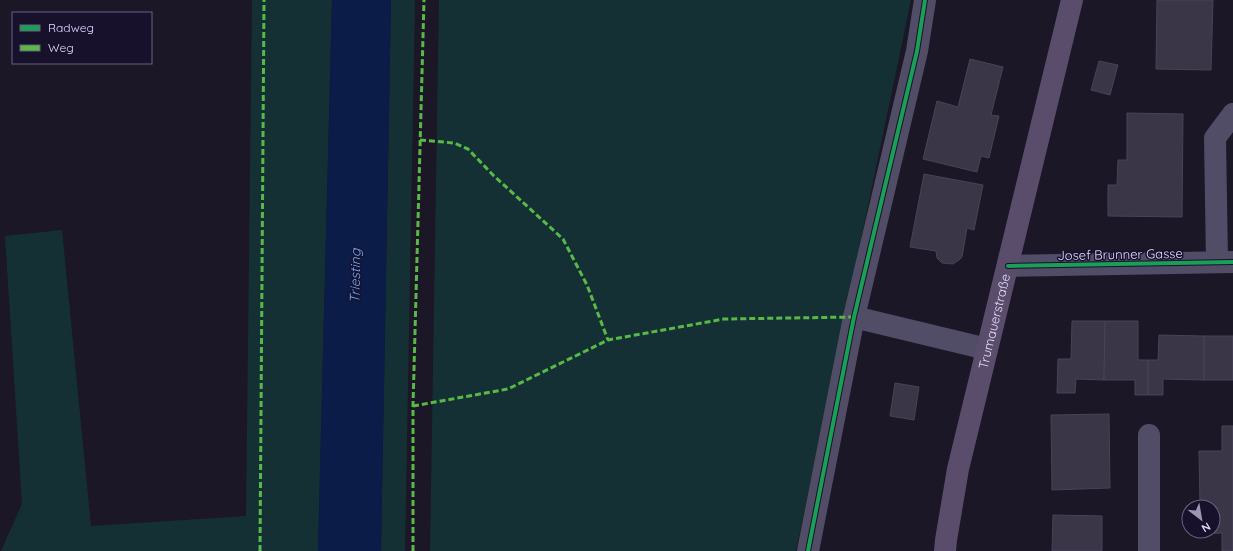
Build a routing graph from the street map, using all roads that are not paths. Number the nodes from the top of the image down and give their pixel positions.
1 (925, 0) edge
2 (1072, 0) edge
3 (1233, 114) edge
4 (1225, 262) edge
5 (1008, 266) junction
6 (854, 317) junction
7 (987, 349) junction
8 (1149, 435) dead end
9 (808, 551) edge
10 (945, 551) edge
11 (1149, 551) edge

1 - 6 street
2 - 5 main road, Trumauerstraße
3 - 4 street
4 - 5 street, Josef Brunner Gasse
5 - 7 main road, Trumauerstraße
6 - 7 street
6 - 9 street
7 - 10 main road, Trumauerstraße
8 - 11 street

